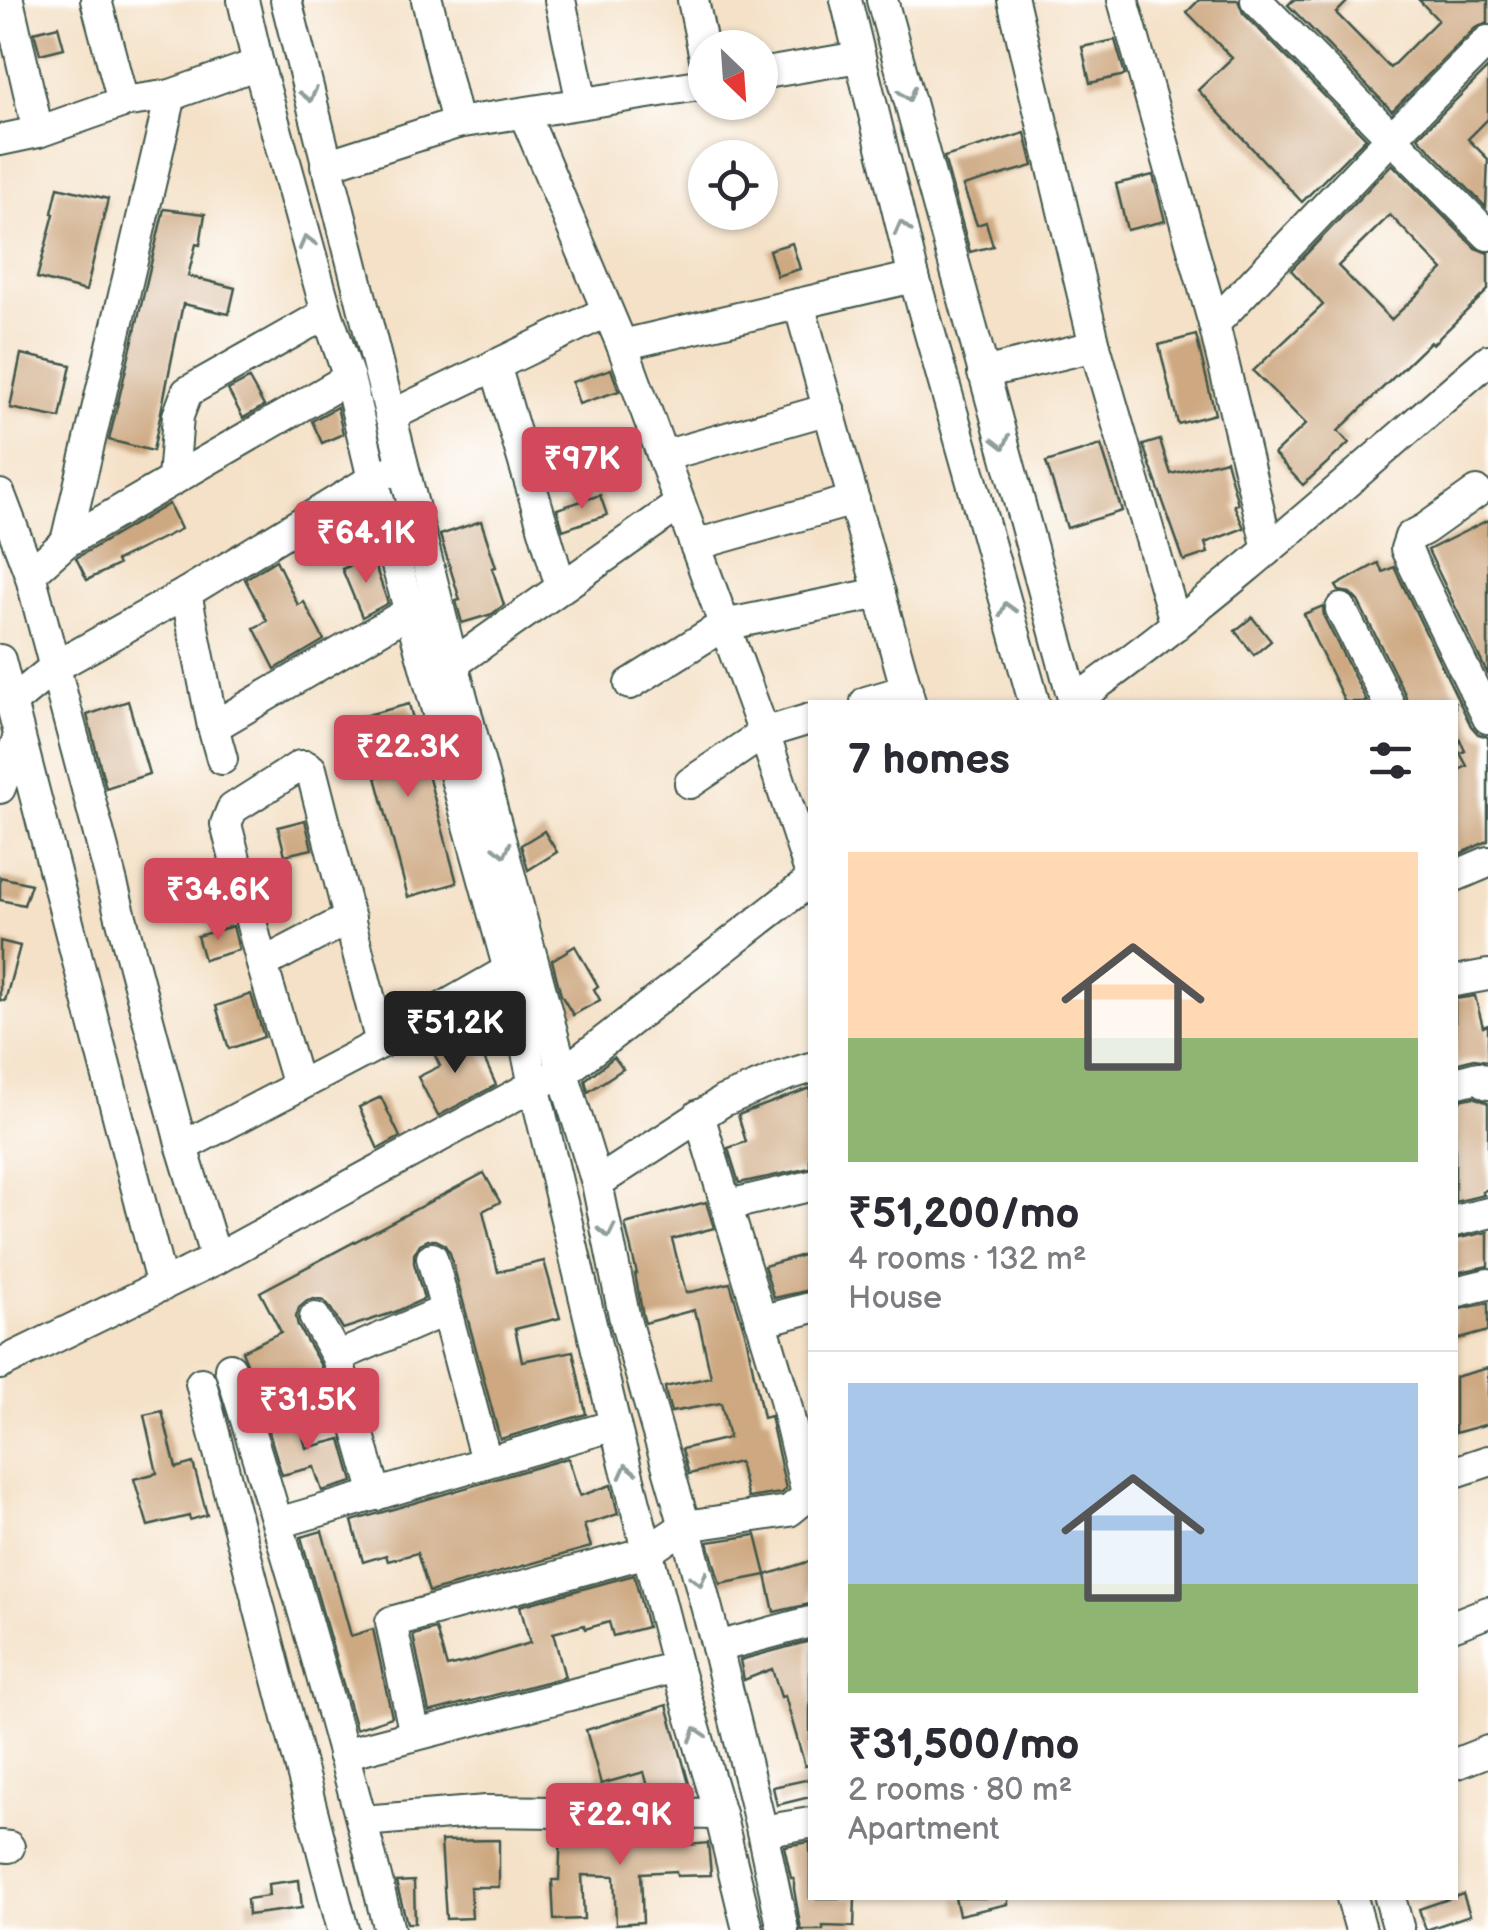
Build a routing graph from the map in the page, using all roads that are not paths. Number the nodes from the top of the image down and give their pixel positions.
1 (8, 0) edge
2 (96, 0) edge
3 (243, 0) edge
4 (286, 0) edge
5 (426, 0) edge
6 (560, 0) edge
7 (693, 0) edge
8 (846, 0) edge
9 (882, 0) edge
10 (1013, 0) edge
11 (1124, 0) edge
12 (1256, 0) edge
13 (699, 30) edge
14 (1488, 41) edge
15 (860, 57) junction
16 (258, 64) junction
17 (778, 71) edge
18 (688, 87) edge
19 (171, 94) junction
20 (123, 102) junction
21 (582, 103) junction
22 (524, 113) junction
23 (457, 123) junction
24 (38, 132) junction
25 (1391, 138) junction
26 (0, 140) edge
27 (326, 165) junction
28 (1488, 235) edge
29 (914, 277) junction
30 (799, 304) junction
31 (606, 312) junction
32 (327, 313) junction
33 (1214, 324) junction
34 (622, 346) junction
35 (1095, 346) junction
36 (1488, 360) edge
37 (495, 365) junction
38 (983, 372) junction
39 (348, 378) junction
40 (829, 409) junction
41 (390, 416) junction
42 (662, 456) junction
43 (403, 466) junction
44 (373, 479) junction
45 (173, 480) junction
46 (0, 496) edge
47 (1484, 497) edge
48 (854, 500) junction
49 (680, 504) junction
50 (66, 542) junction
51 (695, 545) junction
52 (1268, 549) junction
53 (30, 574) junction
54 (561, 586) junction
55 (186, 593) junction
56 (880, 593) junction
57 (1341, 609) dead end
58 (409, 612) junction
59 (724, 625) junction
60 (1176, 625) junction
61 (0, 660) edge
62 (454, 664) junction
63 (55, 667) junction
64 (630, 684) dead end
65 (908, 696) edge
66 (880, 700) edge
67 (1033, 700) edge
68 (1073, 700) edge
69 (1077, 700) edge
70 (1387, 700) edge
71 (10, 704) junction
72 (1488, 718) edge
73 (808, 720) edge
74 (213, 727) junction
75 (764, 733) junction
76 (19, 736) junction
77 (222, 759) dead end
78 (690, 783) dead end
79 (0, 788) edge
80 (1488, 862) edge
81 (808, 866) edge
82 (1458, 875) edge
83 (808, 882) edge
84 (350, 918) junction
85 (262, 964) junction
86 (509, 970) junction
87 (1488, 974) edge
88 (1458, 980) edge
89 (380, 1043) junction
90 (808, 1069) edge
91 (563, 1073) junction
92 (1458, 1082) edge
93 (1488, 1084) edge
94 (298, 1086) junction
95 (534, 1086) junction
96 (699, 1115) junction
97 (182, 1147) junction
98 (597, 1183) junction
99 (808, 1186) edge
100 (728, 1205) junction
101 (1488, 1213) edge
102 (1458, 1220) edge
103 (432, 1258) dead end
104 (216, 1259) junction
105 (1488, 1284) edge
106 (162, 1286) junction
107 (1458, 1291) edge
108 (808, 1309) edge
109 (446, 1310) junction
110 (315, 1318) dead end
111 (761, 1321) junction
112 (336, 1357) junction
113 (0, 1364) edge
114 (230, 1368) dead end
115 (201, 1383) dead end
116 (797, 1393) edge
117 (615, 1425) junction
118 (486, 1461) junction
119 (1488, 1461) edge
120 (1458, 1471) edge
121 (376, 1495) junction
122 (278, 1523) junction
123 (685, 1526) junction
124 (647, 1552) junction
125 (1488, 1612) edge
126 (1458, 1620) edge
127 (808, 1623) edge
128 (717, 1647) junction
129 (676, 1667) junction
130 (415, 1735) junction
131 (1488, 1751) edge
132 (343, 1754) junction
133 (1458, 1763) edge
134 (720, 1814) junction
135 (362, 1821) junction
136 (808, 1823) edge
137 (762, 1831) junction
138 (1353, 1900) edge
139 (1391, 1900) edge
140 (343, 1930) edge
141 (389, 1930) edge
142 (748, 1930) edge
143 (783, 1930) edge
144 (1361, 1930) edge
145 (1399, 1930) edge

1 - 24 street
2 - 20 street
3 - 16 street
4 -> 27 street
5 - 23 street
6 - 21 street
7 - 13 street
8 - 15 street
9 -> 38 street
10 - 35 street
11 - 33 street
12 - 25 street
14 - 25 street
15 - 17 street
29 -> 15 street
16 - 19 street
32 -> 16 street
18 - 21 street
19 - 20 street
19 - 50 street
20 - 24 street
21 - 22 street
22 - 23 street
22 - 31 street
23 - 27 street
24 - 26 street
25 - 28 street
25 - 33 street
27 - 41 street
29 - 30 street
67 -> 29 street
30 - 34 street
30 - 40 street
31 - 34 street
31 - 37 street
32 - 39 street
32 - 45 street
33 - 52 street
34 - 42 street
35 - 38 street
35 - 60 street
36 - 52 street
37 - 41 street
37 - 54 street
38 -> 68 street
39 - 44 street
39 - 45 street
40 - 42 street
40 - 48 street
41 - 43 street
42 - 49 street
43 - 44 street
43 - 62 street
44 - 55 street
44 - 58 street
45 - 50 street
46 - 53 street
47 - 72 street
48 - 51 street
48 - 56 street
49 - 51 street
49 - 54 street
50 - 53 street
51 - 59 street
52 - 60 street
53 - 63 street
54 - 62 street
55 - 63 street
55 - 74 street
56 - 59 street
56 - 65 street
57 - 70 street
58 - 74 street
58 - 86 street
59 - 64 street
59 - 75 street
60 - 69 street
61 - 71 street
62 -> 91 street
63 - 71 street
63 - 97 street
65 - 66 street
71 - 76 street
73 - 75 street
74 - 77 street
75 - 78 street
75 - 81 street
76 - 79 street
76 - 106 street
80 - 82 street
83 - 91 street
84 - 85 street
84 - 85 street
84 - 89 street
85 - 94 street
86 - 89 street
86 - 95 street
87 - 88 street
89 - 94 street
90 - 96 street
91 - 95 street
91 - 98 street
92 - 93 street
94 - 97 street
95 - 104 street
95 - 117 street
96 - 98 street
96 - 100 street
97 - 104 street
98 -> 123 street
99 - 100 street
100 - 111 street
101 - 102 street
103 - 109 street
104 - 106 street
105 - 107 street
106 - 113 street
108 - 111 street
109 - 112 street
109 - 118 street
110 - 112 street
111 - 116 street
112 - 121 street
114 - 122 street
115 - 140 street
116 - 123 street
117 - 118 street
124 -> 117 street
118 - 121 street
119 - 120 street
121 - 122 street
122 - 132 street
123 - 124 street
123 -> 128 street
124 - 129 street
124 - 130 street
125 - 126 street
127 - 128 street
128 - 137 street
129 - 130 street
134 -> 129 street
130 - 132 street
131 - 133 street
132 - 135 street
134 - 135 street
134 - 142 street
135 - 141 street
136 - 137 street
137 - 143 street
138 - 144 street
139 - 145 street

